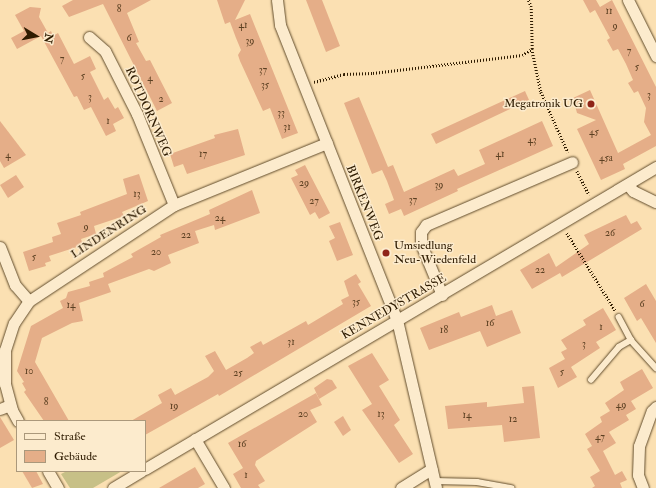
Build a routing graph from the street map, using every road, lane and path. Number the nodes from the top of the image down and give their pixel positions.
1 (277, 0) edge
2 (528, 0) edge
3 (628, 0) edge
4 (89, 38) dead end
5 (532, 49) junction
6 (656, 56) edge
7 (305, 87) junction
8 (327, 144) junction
9 (572, 162) junction
10 (656, 167) edge
11 (628, 185) junction
12 (656, 202) edge
13 (594, 204) junction
14 (174, 205) junction
15 (562, 224) junction
16 (0, 247) edge
17 (442, 295) junction
18 (29, 301) junction
19 (619, 317) joint
20 (397, 320) junction
21 (631, 340) junction
22 (3, 350) edge
23 (656, 368) edge
24 (591, 380) dead end
25 (5, 407) edge
26 (656, 407) edge
27 (17, 420) edge
28 (196, 439) junction
29 (146, 468) edge
30 (432, 469) junction
31 (49, 472) edge
32 (139, 472) edge
33 (436, 484) edge
34 (58, 488) edge
35 (113, 488) edge
36 (224, 488) edge
37 (401, 488) edge
38 (511, 488) edge
39 (643, 488) edge

1 - 7 street, BIRKENWEG
2 - 5 path
3 - 6 street
4 - 14 street, ROTDORNWEG
5 - 7 path
5 - 9 path
7 - 8 street, BIRKENWEG
8 - 14 street, LINDENRING
8 - 20 street, BIRKENWEG
9 - 13 path
9 - 17 street
10 - 11 street, KENNEDYSTRASSE
11 - 12 street
11 - 13 street, KENNEDYSTRASSE
13 - 15 street, KENNEDYSTRASSE
14 - 18 street, LINDENRING
15 - 17 street, KENNEDYSTRASSE
15 - 19 path
16 - 18 street
17 - 20 street, KENNEDYSTRASSE
18 - 22 street, LINDENRING
19 - 21 lane
20 - 28 street, KENNEDYSTRASSE
20 - 30 street, BIRKENWEG
21 - 23 lane
21 - 24 lane
22 - 25 street, LINDENRING
25 - 27 street, LINDENRING
26 - 39 street
28 - 29 street, KENNEDYSTRASSE
28 - 36 street
30 - 33 street, BIRKENWEG
30 - 37 street
31 - 34 street
32 - 35 street
33 - 38 lane

